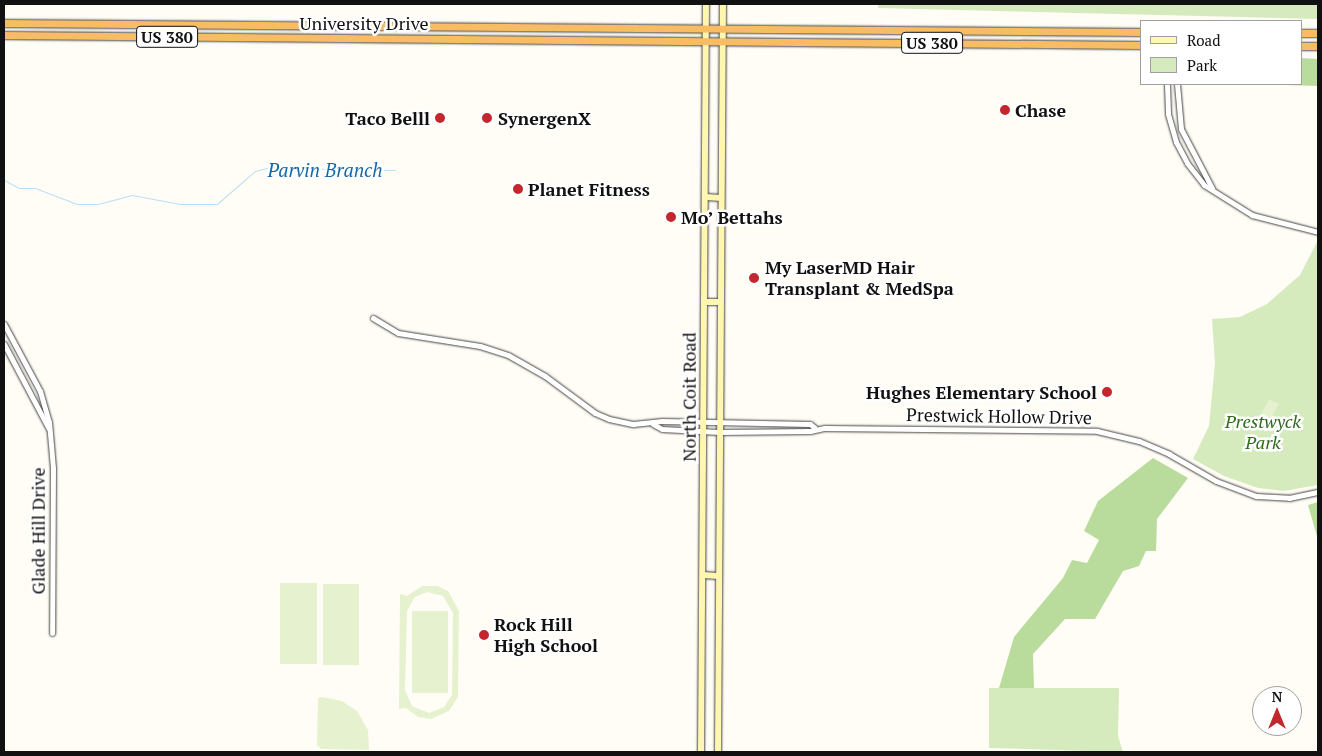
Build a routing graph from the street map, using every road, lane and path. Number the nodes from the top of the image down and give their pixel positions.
1 (706, 4) edge
2 (723, 4) edge
3 (4, 23) edge
4 (706, 27) junction
5 (723, 27) junction
6 (1140, 32) edge
7 (1302, 33) edge
8 (1318, 33) edge
9 (4, 35) edge
10 (706, 42) junction
11 (723, 42) junction
12 (1140, 45) edge
13 (1302, 46) edge
14 (1318, 46) edge
15 (1167, 85) edge
16 (1177, 85) edge
17 (1212, 188) junction
18 (706, 197) junction
19 (721, 198) junction
20 (1318, 232) edge
21 (705, 302) junction
22 (720, 302) junction
23 (373, 318) dead end
24 (4, 324) edge
25 (4, 344) edge
26 (704, 421) junction
27 (720, 422) junction
28 (653, 424) junction
29 (815, 428) junction
30 (49, 429) junction
31 (704, 432) junction
32 (719, 432) junction
33 (1318, 492) edge
34 (703, 575) junction
35 (718, 576) junction
36 (52, 632) dead end
37 (701, 752) edge
38 (718, 752) edge

1 - 4 main road, North Coit Road
2 - 5 main road, North Coit Road
3 - 4 highway, US 380
4 - 5 highway, US 380
4 - 10 main road, North Coit Road
5 - 6 highway, US 380
5 - 11 main road, North Coit Road
7 - 8 highway
9 - 10 highway, University Drive / US 380
10 - 11 highway, University Drive / US 380
10 - 18 main road, North Coit Road
11 - 12 highway, US 380
11 - 19 main road, North Coit Road
13 - 14 highway
15 - 17 street
16 - 17 street
17 - 20 street
18 - 19 main road
18 - 21 main road, North Coit Road
19 - 22 main road, North Coit Road
21 - 22 main road
21 - 26 main road, North Coit Road
22 - 27 main road, North Coit Road
23 - 28 street, Prestwick Hollow Drive
24 - 30 street, Glade Hill Drive
25 - 30 street, Glade Hill Drive
26 - 27 street, Prestwick Hollow Drive
26 - 28 street, Prestwick Hollow Drive
26 - 31 main road, North Coit Road
27 - 29 street, Prestwick Hollow Drive
27 - 32 main road, North Coit Road
28 - 31 street, Prestwick Hollow Drive
29 - 32 street, Prestwick Hollow Drive
29 - 33 street, Prestwick Hollow Drive
30 - 36 street, Glade Hill Drive
31 - 32 street, Prestwick Hollow Drive
31 - 34 main road, North Coit Road
32 - 35 main road, North Coit Road
34 - 35 main road
34 - 37 main road, North Coit Road
35 - 38 main road, North Coit Road

